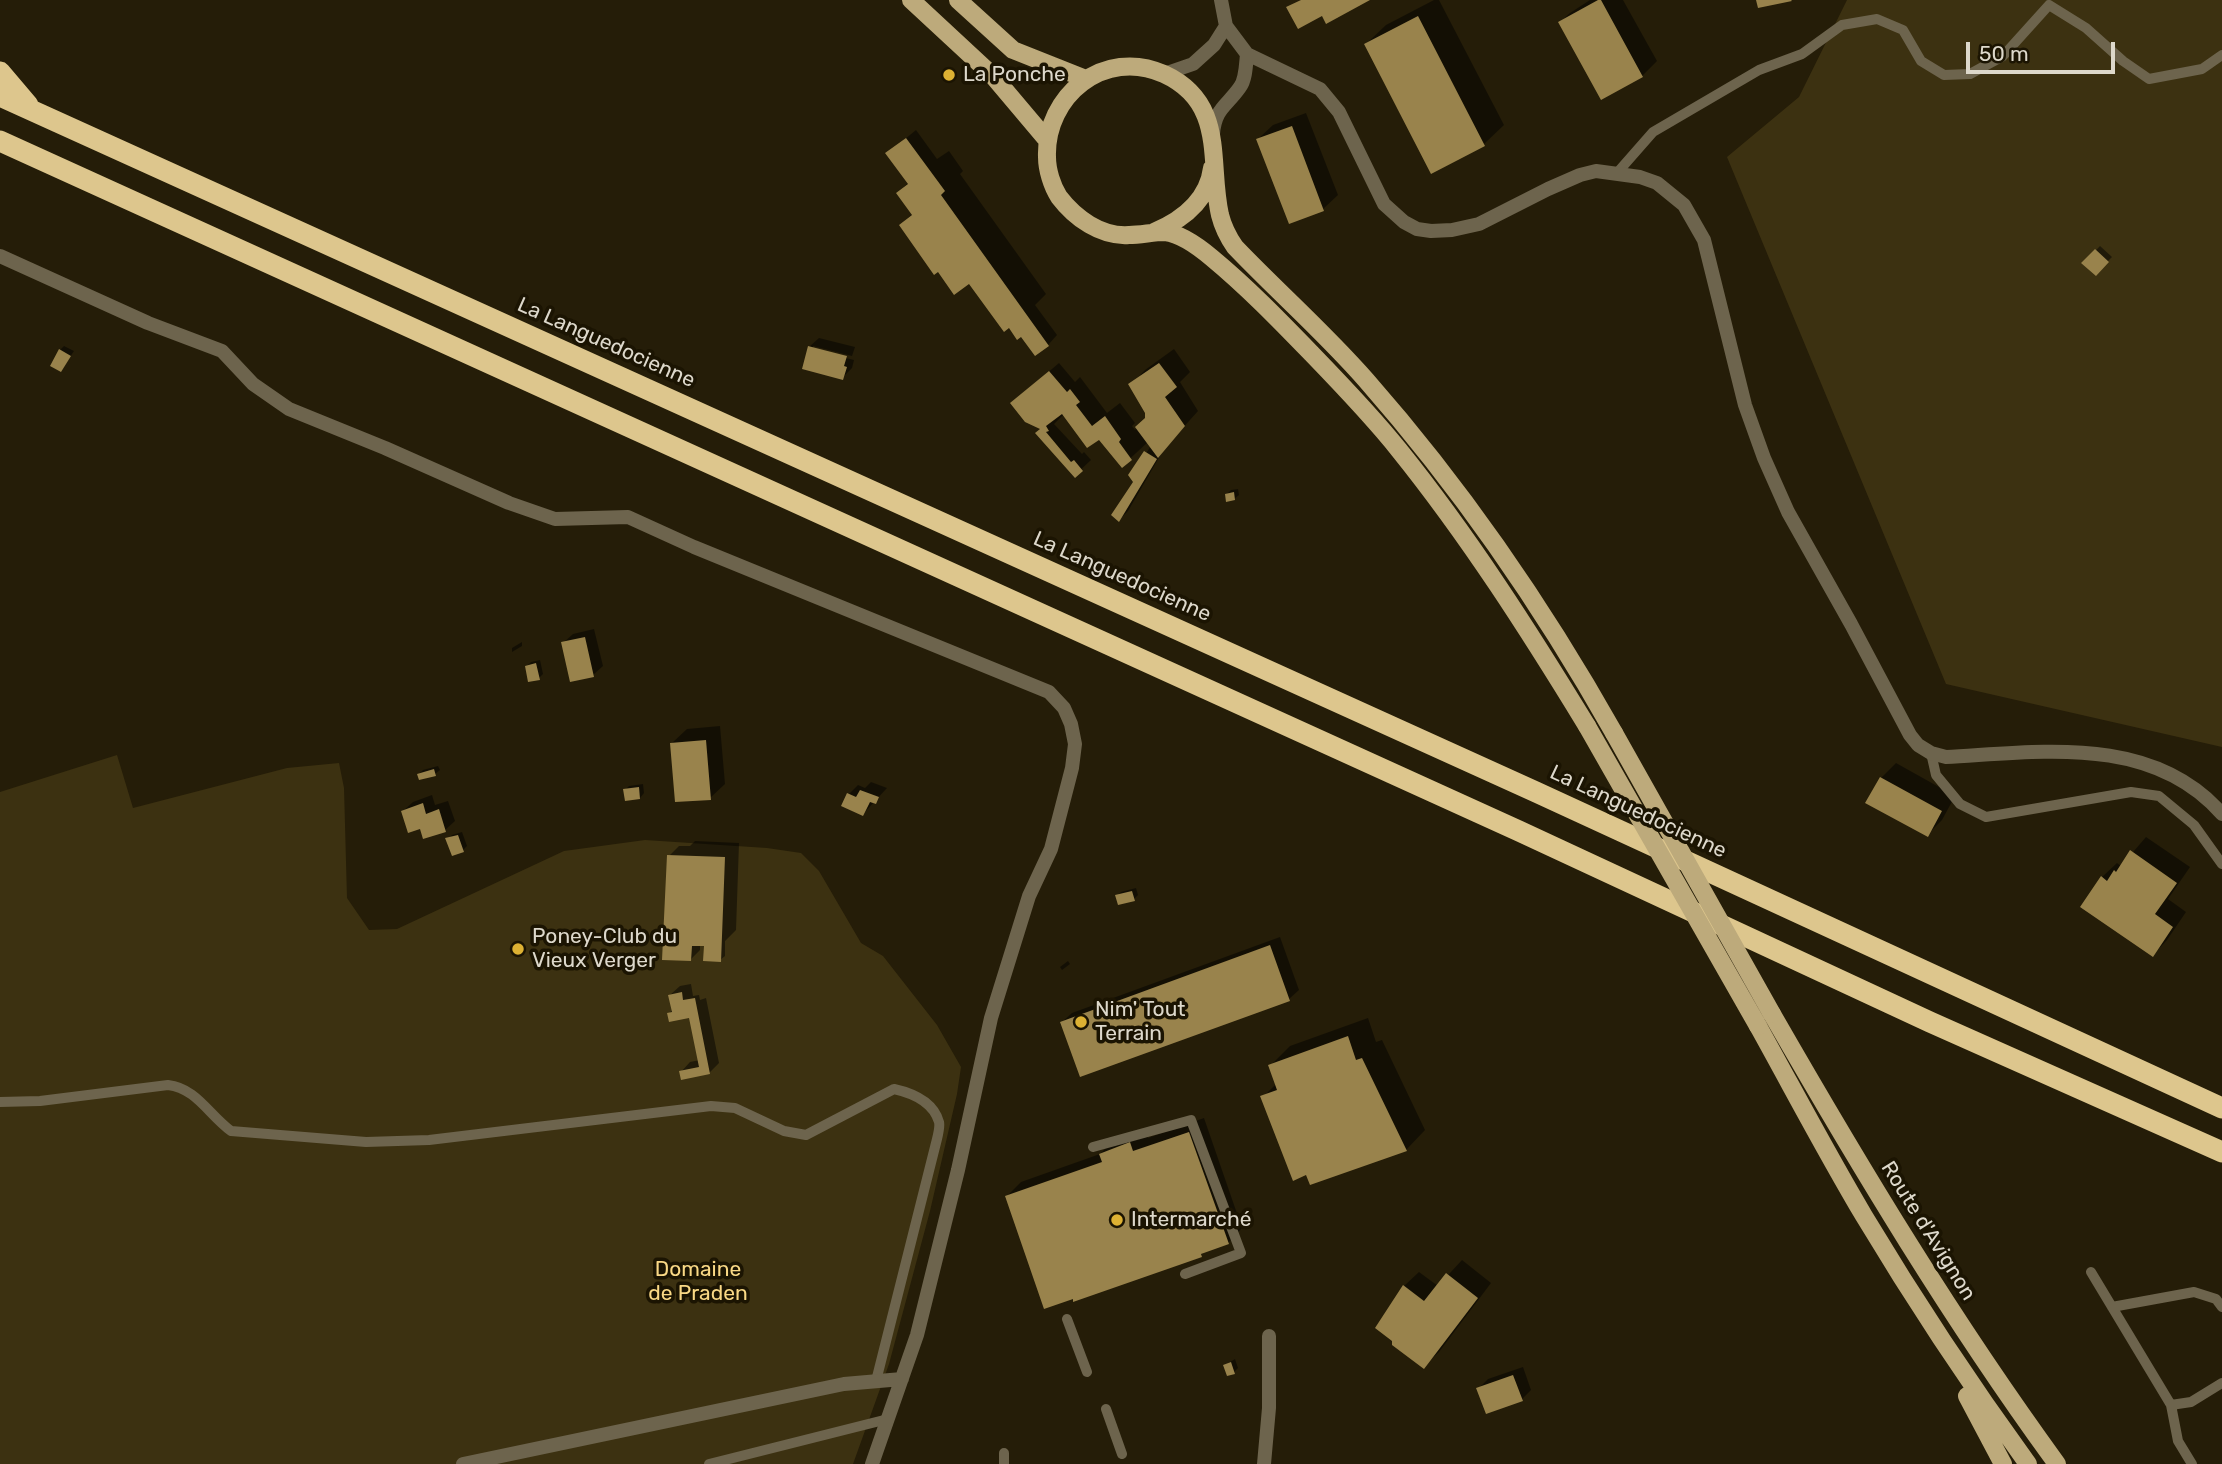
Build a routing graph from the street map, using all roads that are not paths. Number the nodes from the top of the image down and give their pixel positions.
1 (911, 0) edge
2 (1221, 0) edge
3 (964, 5) edge
4 (1226, 26) junction
5 (1247, 54) junction
6 (2222, 55) edge
7 (0, 72) edge
8 (1164, 74) junction
9 (1086, 79) junction
10 (0, 96) edge
11 (34, 112) junction
12 (1213, 134) junction
13 (1047, 139) junction
14 (0, 141) edge
15 (1214, 154) junction
16 (1617, 173) junction
17 (1153, 233) junction
18 (0, 256) edge
19 (1931, 753) junction
20 (2222, 814) edge
21 (2222, 863) edge
22 (0, 1102) edge
23 (2222, 1108) edge
24 (1093, 1147) dead end
25 (2222, 1152) edge
26 (2091, 1272) dead end
27 (1185, 1275) dead end
28 (1903, 1280) junction
29 (2112, 1307) junction
30 (2222, 1307) edge
31 (1067, 1319) dead end
32 (1269, 1336) dead end
33 (1087, 1372) dead end
34 (902, 1379) junction
35 (876, 1381) junction
36 (2222, 1383) edge
37 (2171, 1405) junction
38 (1106, 1409) dead end
39 (888, 1419) junction
40 (1122, 1454) dead end
41 (463, 1464) edge
42 (709, 1464) edge
43 (872, 1464) edge
44 (1264, 1464) edge
45 (2003, 1464) edge
46 (2028, 1464) edge
47 (2057, 1464) edge
48 (2192, 1464) edge

1 - 13 main road
2 - 4 street
3 - 9 main road
4 - 5 street
4 - 8 street
5 - 12 street
5 - 16 street
6 - 16 lane
7 - 11 highway
8 - 9 main road
8 - 12 main road
9 - 13 main road
10 - 11 highway, La Languedocienne
11 - 23 highway, La Languedocienne
12 - 15 main road
13 - 17 main road
14 - 25 highway
15 - 17 main road
15 - 47 main road, Route d'Avignon, bridge
16 - 19 street
17 - 28 main road, bridge
18 - 34 street
19 - 20 street
19 - 21 lane
22 - 35 lane
24 - 27 lane
26 - 29 lane
28 - 45 main road
28 - 46 main road
29 - 30 lane
29 - 37 lane
31 - 33 lane
32 - 44 street
34 - 35 street
34 - 39 street
35 - 41 street
36 - 37 lane
37 - 48 lane
38 - 40 lane
39 - 42 lane
39 - 43 street

